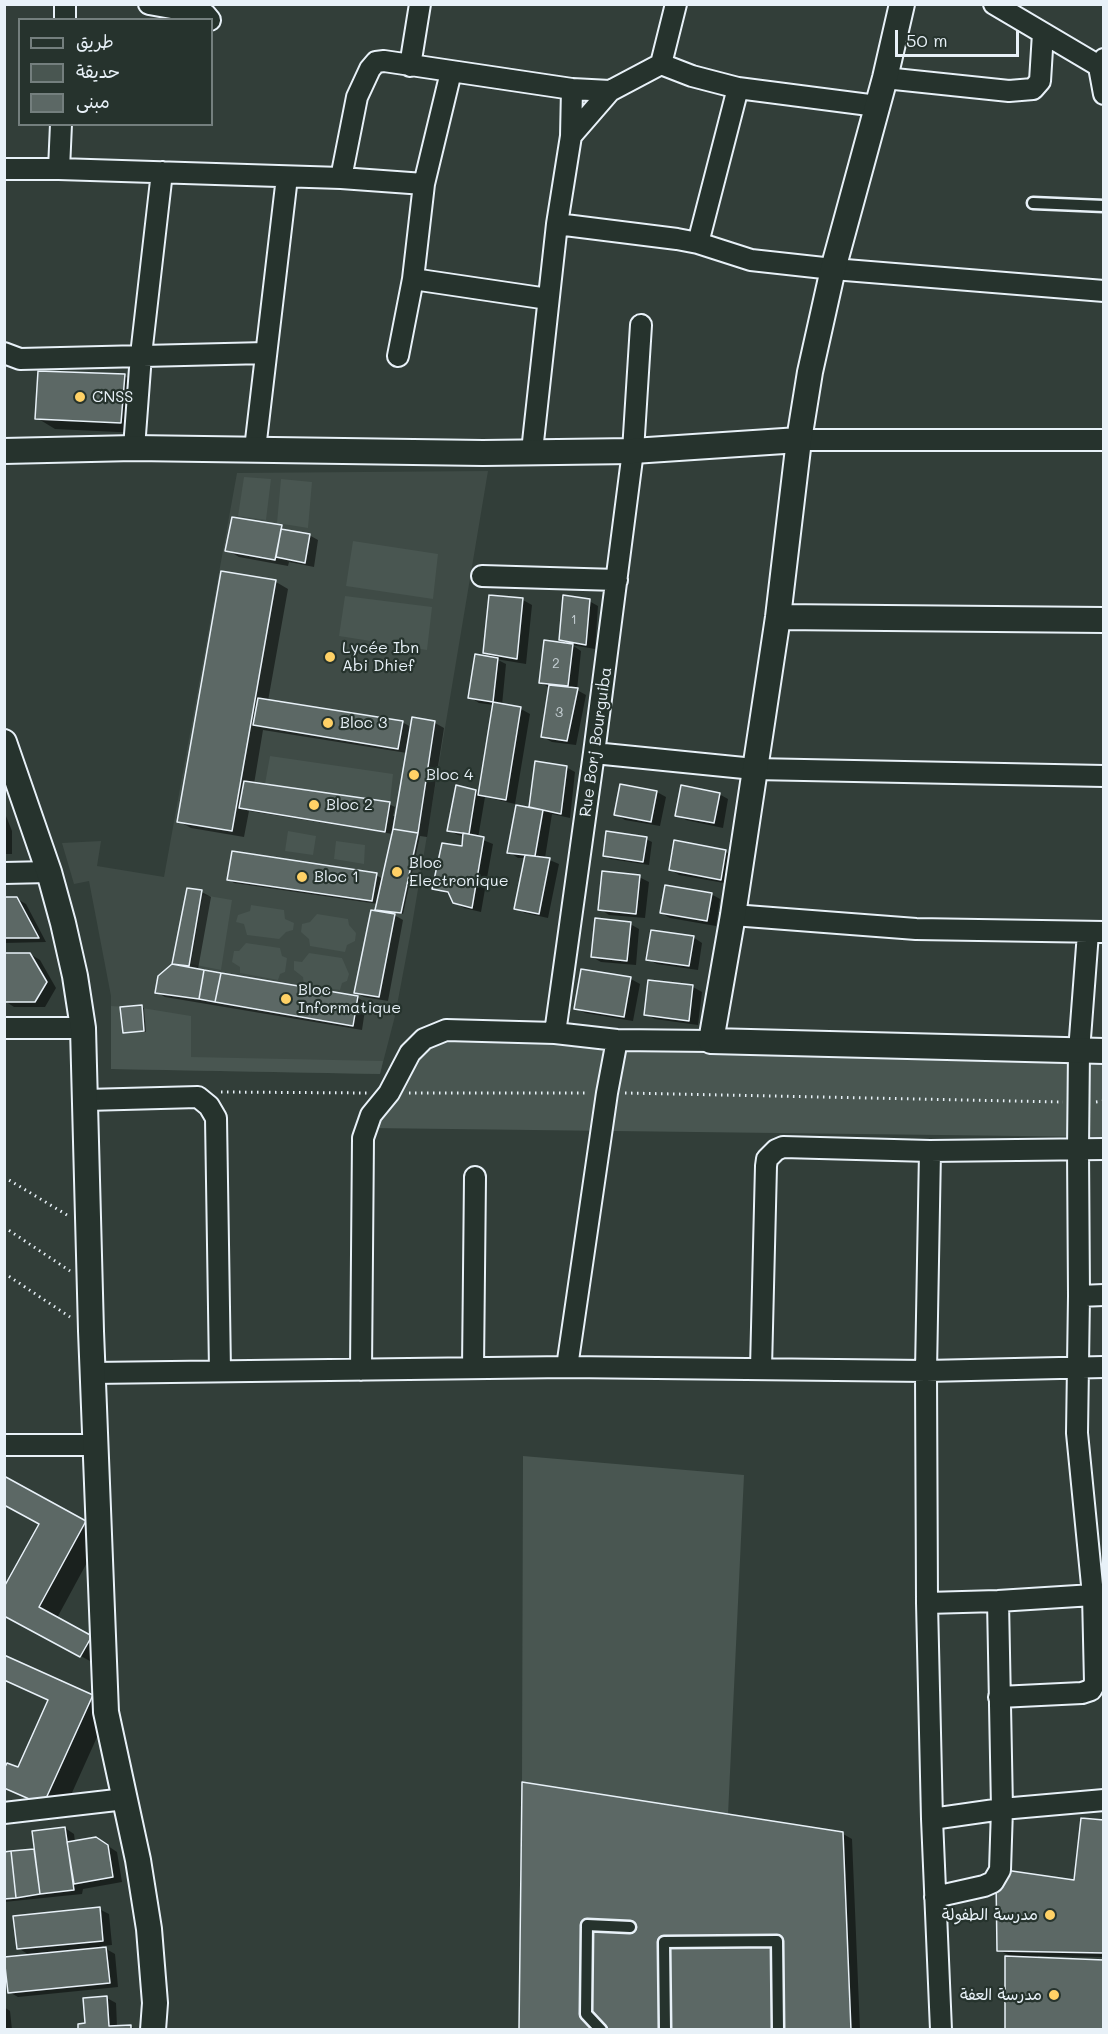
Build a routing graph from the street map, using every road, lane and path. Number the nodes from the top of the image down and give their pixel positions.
1 (149, 4) edge
2 (420, 4) edge
3 (676, 4) edge
4 (902, 4) edge
5 (994, 4) edge
6 (208, 18) edge
7 (1043, 33) junction
8 (661, 64) junction
9 (1102, 65) edge
10 (410, 66) junction
11 (451, 72) junction
12 (885, 78) junction
13 (738, 88) junction
14 (572, 89) junction
15 (610, 91) junction
16 (1104, 94) edge
17 (877, 106) junction
18 (61, 126) edge
19 (571, 136) junction
20 (4, 169) edge
21 (59, 169) junction
22 (162, 172) junction
23 (287, 177) junction
24 (341, 178) junction
25 (424, 184) junction
26 (1033, 203) dead end
27 (1104, 206) edge
28 (556, 224) junction
29 (698, 243) junction
30 (833, 269) junction
31 (413, 279) junction
32 (1104, 291) edge
33 (548, 299) junction
34 (641, 325) dead end
35 (4, 353) edge
36 (266, 353) junction
37 (141, 355) junction
38 (398, 356) dead end
39 (799, 440) junction
40 (1104, 440) edge
41 (134, 448) junction
42 (255, 449) junction
43 (4, 451) edge
44 (532, 451) junction
45 (633, 451) junction
46 (482, 576) dead end
47 (617, 580) junction
48 (778, 617) junction
49 (1104, 620) edge
50 (4, 742) edge
51 (594, 753) junction
52 (754, 769) junction
53 (1104, 776) edge
54 (49, 872) junction
55 (4, 873) edge
56 (733, 915) junction
57 (1096, 932) edge
58 (4, 1028) edge
59 (84, 1028) junction
60 (555, 1033) junction
61 (617, 1040) junction
62 (711, 1041) junction
63 (1079, 1051) junction
64 (1104, 1051) edge
65 (388, 1093) junction
66 (607, 1093) junction
67 (198, 1097) junction
68 (86, 1100) junction
69 (1104, 1101) edge
70 (1080, 1102) junction
71 (1078, 1149) junction
72 (1104, 1149) edge
73 (930, 1151) junction
74 (475, 1177) dead end
75 (4, 1178) edge
76 (4, 1227) edge
77 (88, 1227) junction
78 (4, 1273) edge
79 (90, 1284) junction
80 (1104, 1295) edge
81 (1080, 1296) junction
82 (91, 1331) junction
83 (567, 1367) junction
84 (1079, 1367) junction
85 (1104, 1367) edge
86 (473, 1368) junction
87 (760, 1368) junction
88 (361, 1370) junction
89 (220, 1371) junction
90 (926, 1371) junction
91 (93, 1373) junction
92 (4, 1445) edge
93 (96, 1445) junction
94 (1093, 1595) junction
95 (999, 1601) junction
96 (927, 1603) junction
97 (999, 1697) junction
98 (125, 1799) junction
99 (1104, 1800) edge
100 (1002, 1809) junction
101 (4, 1813) edge
102 (932, 1819) junction
103 (935, 1897) junction
104 (630, 1927) dead end
105 (153, 2030) edge
106 (601, 2030) edge
107 (665, 2030) edge
108 (778, 2030) edge
109 (941, 2030) edge

1 - 6 street
2 - 10 street
3 - 8 street
4 - 12 street
5 - 7 street
7 - 9 street
7 - 12 street
8 - 13 street
8 - 15 street
9 - 16 street
10 - 11 street
10 - 24 street
11 - 14 street
11 - 25 street
12 - 17 street
13 - 17 street
13 - 29 street
14 - 15 street
14 - 19 street
15 - 19 street
17 - 30 street
18 - 21 street
19 - 28 street
20 - 21 street
21 - 22 street
22 - 23 street
22 - 37 street
23 - 24 street
23 - 36 street
24 - 25 street
25 - 31 street
26 - 27 lane
28 - 29 street
28 - 33 street
29 - 30 street
30 - 32 street
30 - 39 street
31 - 33 street
31 - 38 street
33 - 44 street
34 - 45 street, Rue Borj Bourguiba
35 - 37 street
36 - 37 street
36 - 42 street
37 - 41 street
39 - 40 street
39 - 45 street
39 - 48 street
41 - 42 street
41 - 43 street
42 - 44 street
44 - 45 street
45 - 47 street, Rue Borj Bourguiba
46 - 47 street
47 - 51 street, Rue Borj Bourguiba
48 - 49 street
48 - 52 street
50 - 54 street
51 - 52 street
51 - 60 street, Rue Borj Bourguiba
52 - 53 street
52 - 56 street
54 - 55 street
54 - 59 street
56 - 57 street
56 - 62 street
57 - 63 street
58 - 59 street
59 - 68 street
60 - 61 street
60 - 65 street
61 - 62 street
61 - 66 street
62 - 63 street
63 - 64 street
63 - 70 street
65 - 66 path
65 - 67 path
65 - 88 street
66 - 70 path
66 - 83 street
67 - 68 street
67 - 89 street
68 - 77 street
69 - 70 path
70 - 71 street
71 - 72 street
71 - 73 street
71 - 81 street
73 - 87 street
73 - 90 street
74 - 86 street
75 - 77 path
76 - 79 path
77 - 79 street
78 - 82 path
79 - 82 street
80 - 81 street
81 - 84 street
82 - 91 street
83 - 86 street
83 - 87 street
84 - 85 street
84 - 90 street
84 - 94 street
86 - 88 street
87 - 90 street
88 - 89 street
89 - 91 street
90 - 96 street
91 - 93 street
92 - 93 street
93 - 98 street
94 - 95 street
94 - 97 street
95 - 96 street
95 - 97 street
96 - 102 street
97 - 100 street
98 - 101 street
98 - 105 street
99 - 100 street
100 - 102 street
100 - 103 street
102 - 103 street
103 - 109 street
104 - 106 lane
107 - 108 lane

